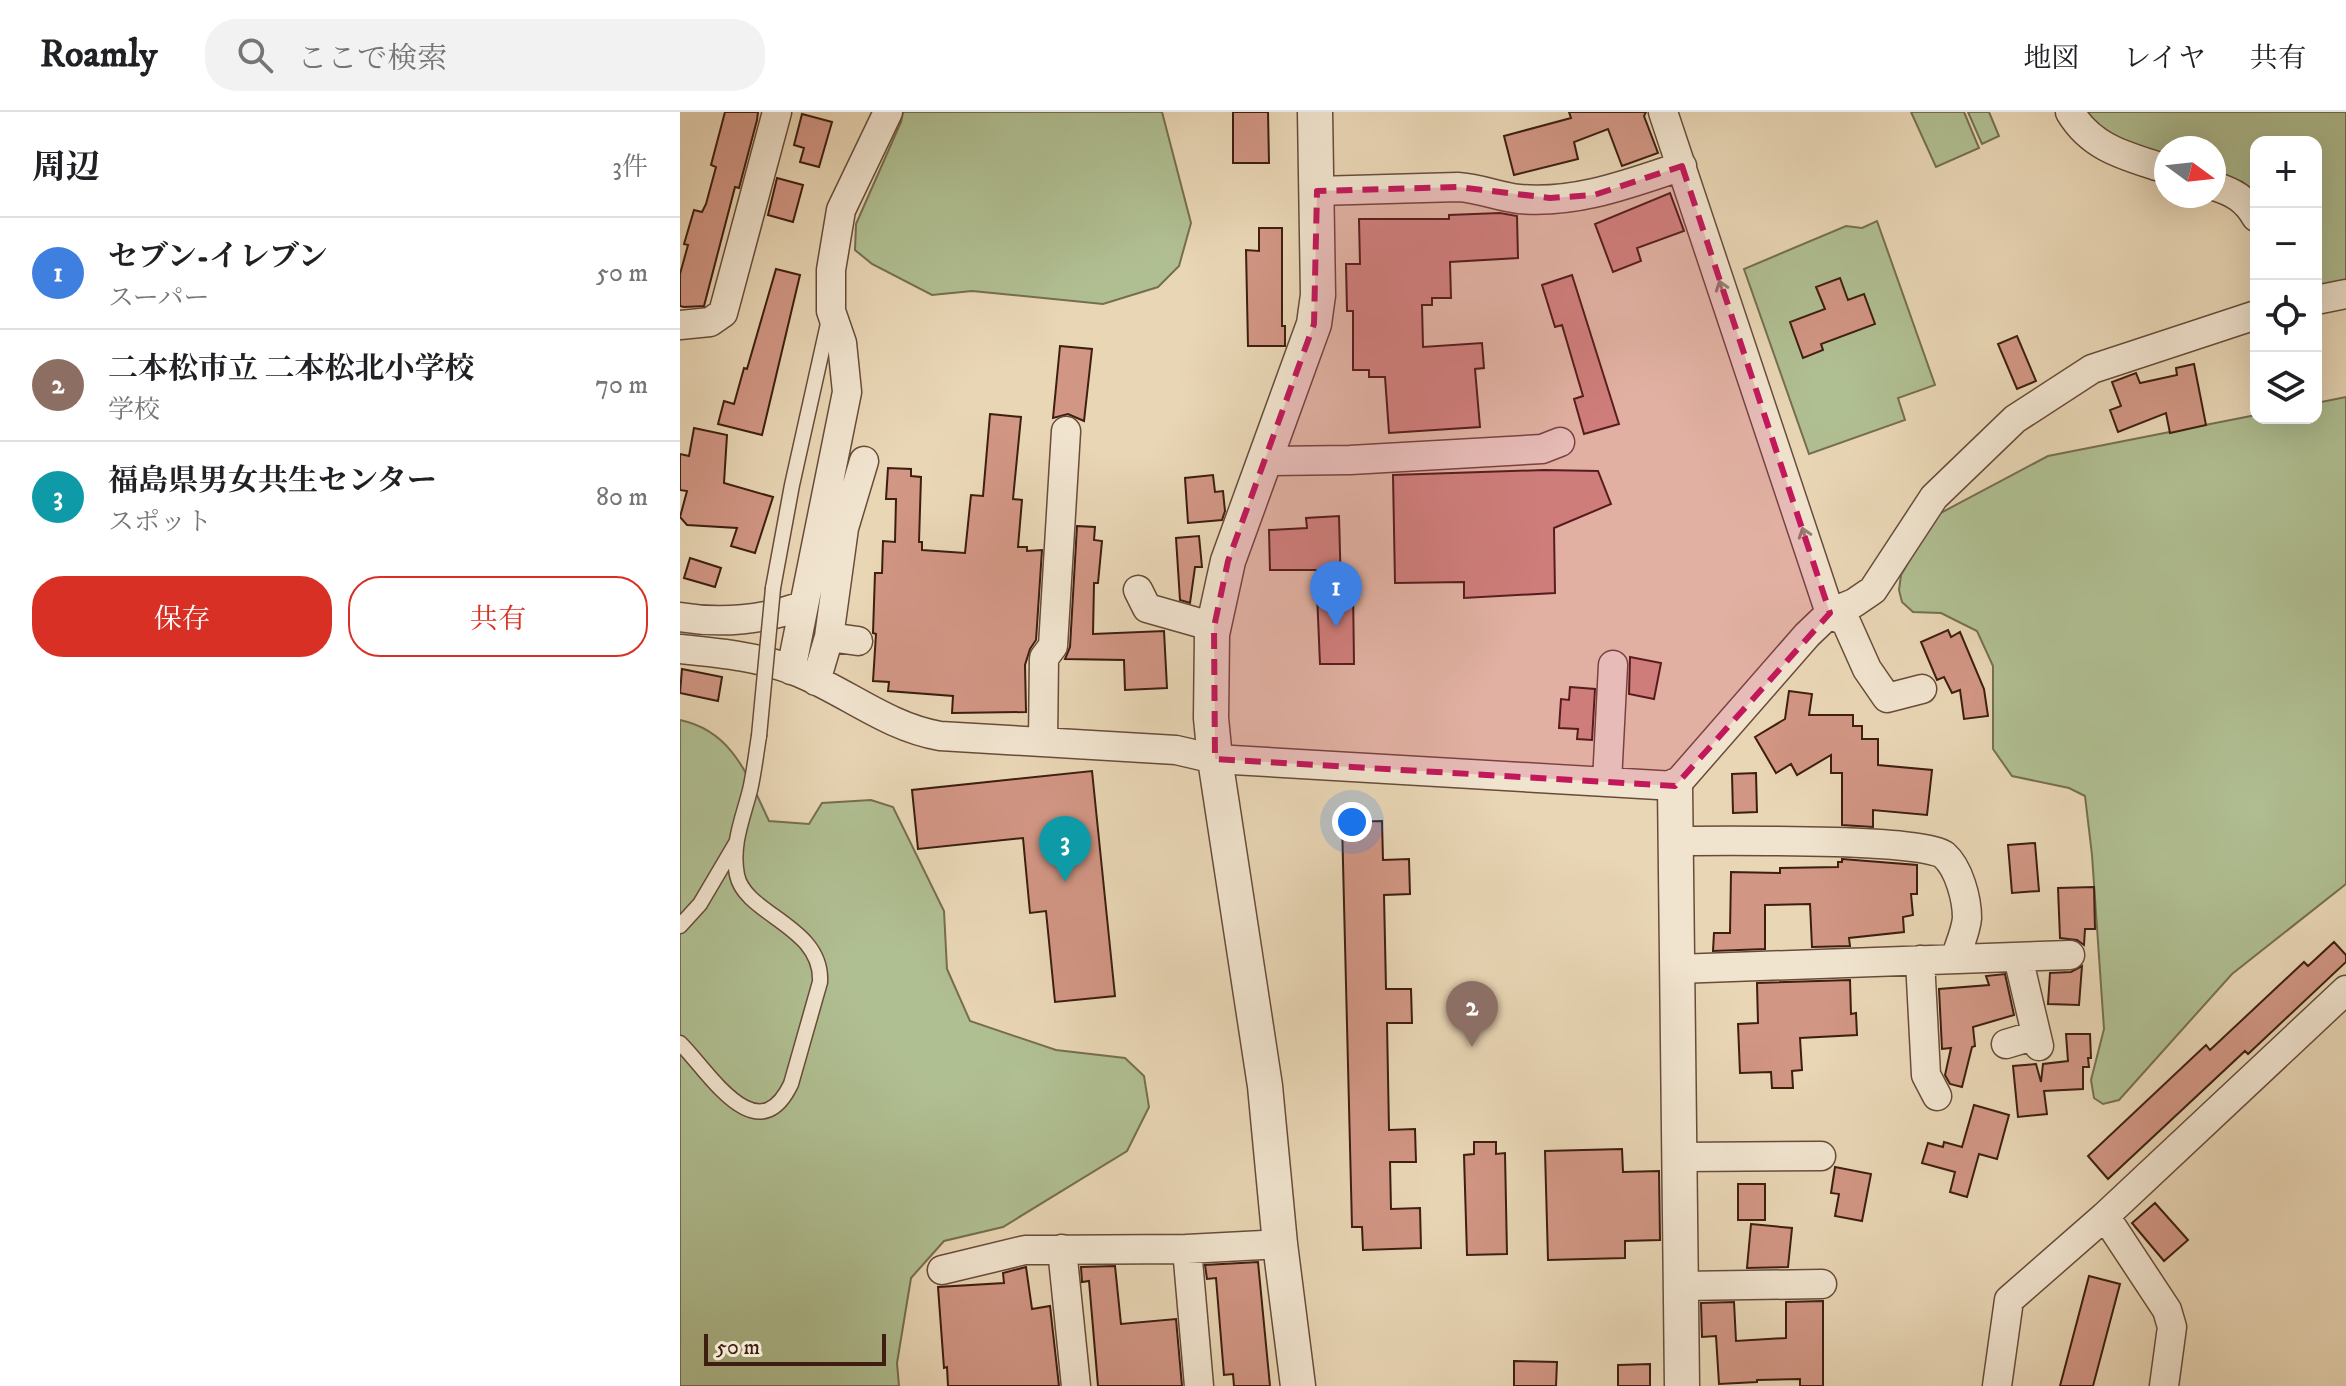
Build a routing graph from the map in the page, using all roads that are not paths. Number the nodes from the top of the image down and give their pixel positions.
1 (777, 112) edge
2 (888, 112) edge
3 (1315, 112) edge
4 (1663, 112) edge
5 (2070, 112) edge
6 (2154, 165) edge
7 (1682, 166) junction
8 (2226, 190) edge
9 (1317, 191) junction
10 (2252, 208) edge
11 (2346, 294) edge
12 (2322, 299) edge
13 (831, 311) junction
14 (2250, 317) edge
15 (680, 325) edge
16 (1066, 431) dead end
17 (1560, 442) dead end
18 (864, 461) dead end
19 (1265, 461) junction
20 (1138, 590) dead end
21 (804, 605) junction
22 (1830, 613) junction
23 (680, 617) edge
24 (1214, 627) junction
25 (829, 637) junction
26 (858, 641) dead end
27 (680, 649) edge
28 (1613, 665) dead end
29 (803, 675) junction
30 (1922, 689) dead end
31 (1043, 741) junction
32 (1215, 759) junction
33 (1607, 782) junction
34 (1675, 786) junction
35 (1675, 841) junction
36 (736, 843) junction
37 (680, 926) edge
38 (2070, 955) dead end
39 (2018, 957) junction
40 (1955, 959) junction
41 (1920, 960) junction
42 (1677, 969) junction
43 (2346, 990) edge
44 (680, 1043) edge
45 (2006, 1044) dead end
46 (1937, 1096) dead end
47 (1821, 1156) dead end
48 (1680, 1157) junction
49 (2105, 1216) junction
50 (1280, 1244) junction
51 (1062, 1249) junction
52 (1187, 1249) junction
53 (942, 1270) dead end
54 (1822, 1284) dead end
55 (1682, 1286) junction
56 (1076, 1386) edge
57 (1199, 1386) edge
58 (1298, 1386) edge
59 (1682, 1386) edge
60 (1997, 1386) edge
61 (2164, 1386) edge

1 - 15 street
2 - 13 street
3 - 9 street
4 - 7 street
5 - 6 street
7 - 9 street
22 -> 7 street
8 - 10 street
9 - 19 street
11 - 12 street
13 - 21 street
13 - 36 lane, bridge
14 - 22 street
16 - 31 street
17 - 19 street
18 - 25 street
19 - 24 street
20 - 24 street
21 - 23 street
21 - 29 street
22 - 30 street
22 - 34 street
24 - 32 street
25 - 26 street
25 - 29 street
27 - 29 street
28 - 33 street
29 - 31 street
31 - 32 street
32 - 33 street
32 - 50 street
33 - 34 street
34 - 35 street
35 - 40 street
35 - 42 street
36 - 37 lane
36 - 44 lane
38 - 39 street
39 - 40 street
39 - 45 street
40 - 41 street
41 - 42 street
41 - 46 street
42 - 48 street
43 - 49 street
47 - 48 street
48 - 55 street
49 - 60 street
49 - 61 street
50 - 52 street
50 - 58 street
51 - 52 street
51 - 53 street
51 - 56 street
52 - 57 street
54 - 55 street
55 - 59 street

